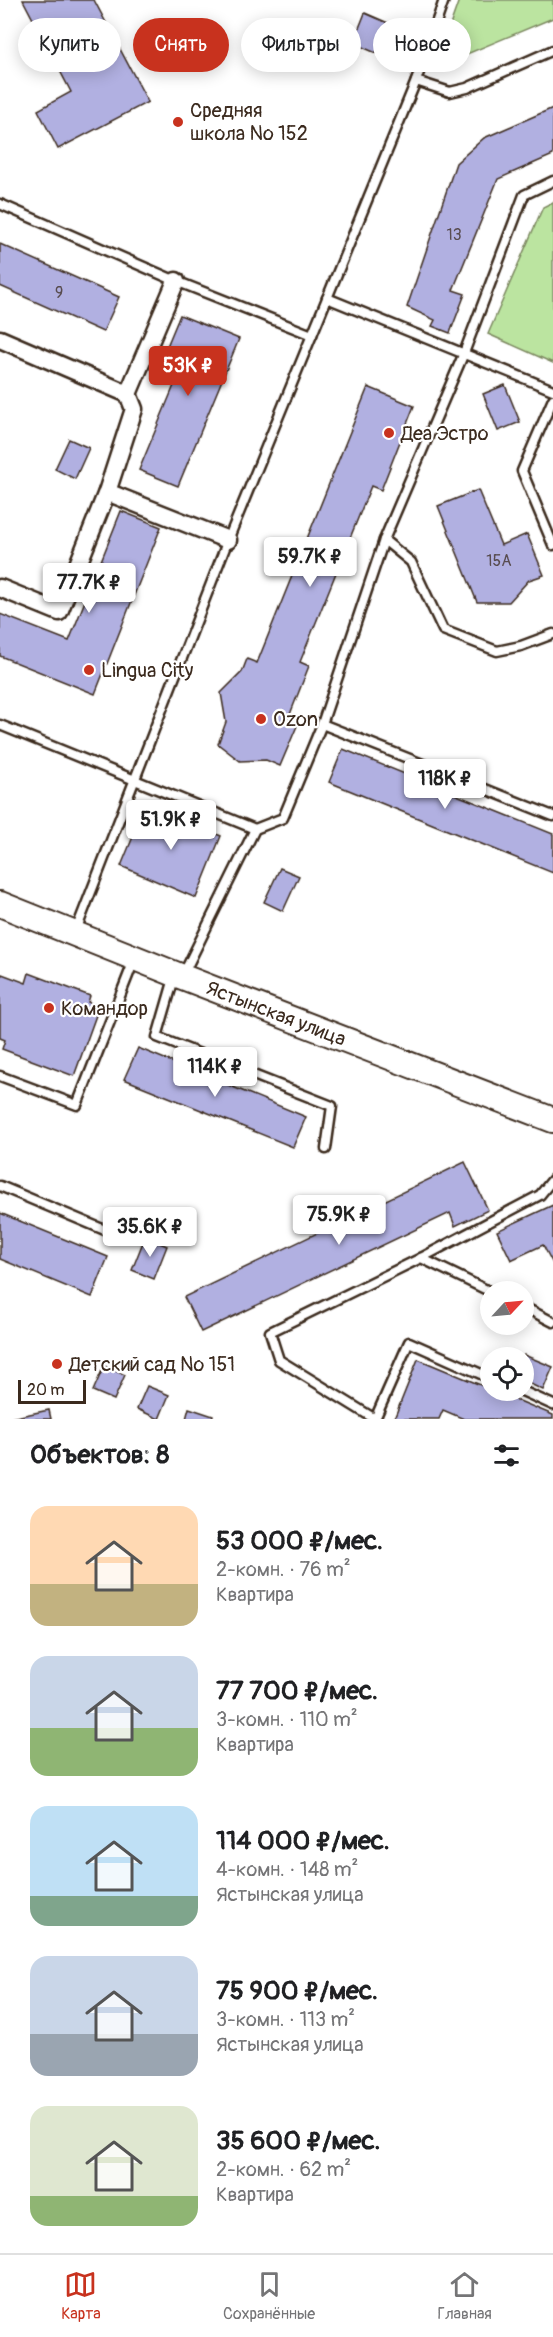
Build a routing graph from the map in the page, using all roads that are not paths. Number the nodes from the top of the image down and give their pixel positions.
1 (444, 0) edge
2 (553, 50) edge
3 (416, 81) junction
4 (553, 181) edge
5 (0, 204) edge
6 (176, 281) junction
7 (327, 298) junction
8 (312, 335) junction
9 (0, 339) edge
10 (464, 353) junction
11 (553, 390) edge
12 (128, 394) junction
13 (553, 399) edge
14 (107, 492) junction
15 (228, 540) junction
16 (384, 540) junction
17 (553, 545) edge
18 (0, 588) edge
19 (553, 634) edge
20 (322, 724) junction
21 (0, 725) edge
22 (133, 780) junction
23 (553, 816) edge
24 (255, 829) junction
25 (0, 904) edge
26 (75, 934) junction
27 (135, 958) junction
28 (178, 976) junction
29 (0, 1076) edge
30 (553, 1120) edge
31 (326, 1149) dead end
32 (553, 1179) edge
33 (0, 1186) edge
34 (119, 1236) dead end
35 (421, 1258) junction
36 (480, 1287) edge
37 (534, 1312) edge
38 (553, 1322) edge
39 (480, 1374) edge
40 (534, 1396) edge
41 (553, 1405) edge
42 (375, 1419) edge

1 - 3 lane
2 - 3 lane
3 - 7 lane
4 - 10 lane
5 - 6 lane
6 - 8 lane
6 - 12 street
7 - 8 lane
7 - 10 lane
8 - 15 lane
9 - 12 street
10 - 11 lane
10 - 16 lane
12 - 14 street
13 - 17 lane
14 - 15 street
14 - 18 street
15 - 22 lane
16 - 19 lane
16 - 20 lane
20 - 23 lane
20 - 24 lane
21 - 22 lane
22 - 24 lane
22 - 26 lane
24 - 28 lane
25 - 26 main road, Ястынская улица
26 - 27 main road, Ястынская улица
27 - 28 main road, Ястынская улица
27 - 29 lane
28 - 30 main road, Ястынская улица
28 - 31 lane
32 - 35 lane
33 - 34 lane
35 - 36 lane
35 - 42 lane
37 - 38 lane
39 - 42 lane
40 - 41 lane

